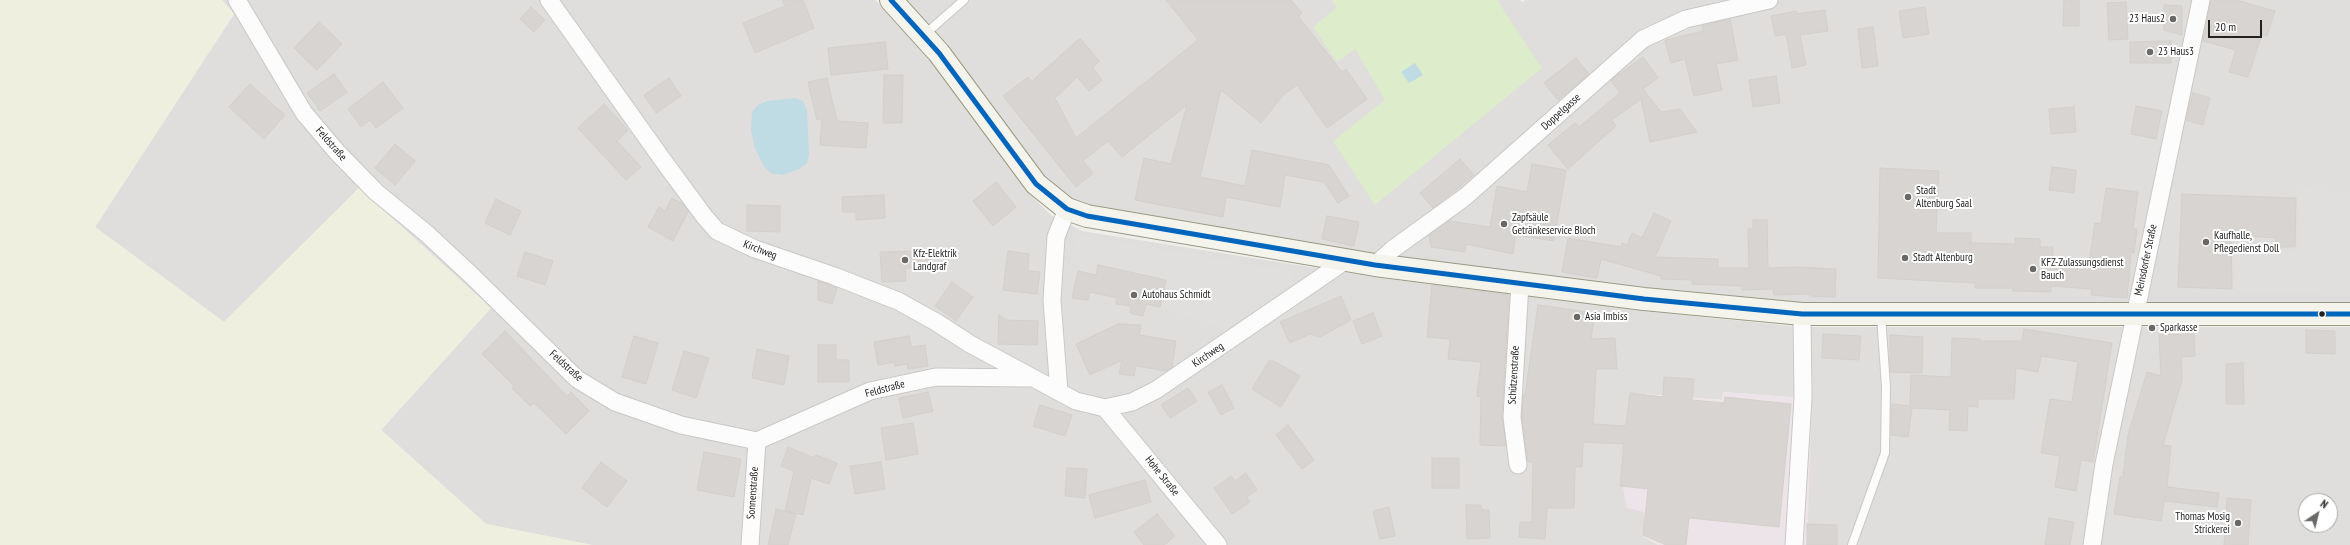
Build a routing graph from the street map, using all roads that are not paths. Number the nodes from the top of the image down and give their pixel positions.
1 (237, 0) edge
2 (549, 0) edge
3 (891, 0) edge
4 (964, 0) edge
5 (1769, 0) edge
6 (2201, 0) edge
7 (924, 35) junction
8 (1067, 208) junction
9 (1345, 261) junction
10 (1375, 265) junction
11 (1520, 284) junction
12 (2135, 313) junction
13 (1802, 314) junction
14 (2350, 314) edge
15 (1881, 315) junction
16 (1032, 378) junction
17 (1060, 392) junction
18 (1105, 408) junction
19 (757, 441) junction
20 (1518, 465) dead end
21 (750, 545) edge
22 (1218, 545) edge
23 (1794, 545) edge
24 (1852, 545) edge
25 (2092, 545) edge

1 - 19 street, Feldstraße
2 - 16 street, Kirchweg
3 - 7 main road
4 - 7 lane
5 - 10 street, Doppelgasse
6 - 12 street, Meinsdorfer Straße
7 - 8 main road
8 - 9 main road
8 - 17 street
9 - 10 main road
9 - 18 street, Kirchweg
10 - 11 main road
11 - 13 main road
11 - 20 street, Schützenstraße
12 - 14 main road
12 - 15 main road
12 - 25 street, Meinsdorfer Straße
13 - 15 main road
13 - 23 street
15 - 24 lane
16 - 17 street, Kirchweg
16 - 19 street, Feldstraße
17 - 18 street, Kirchweg
18 - 22 street, Hohe Straße
19 - 21 street, Sonnenstraße

